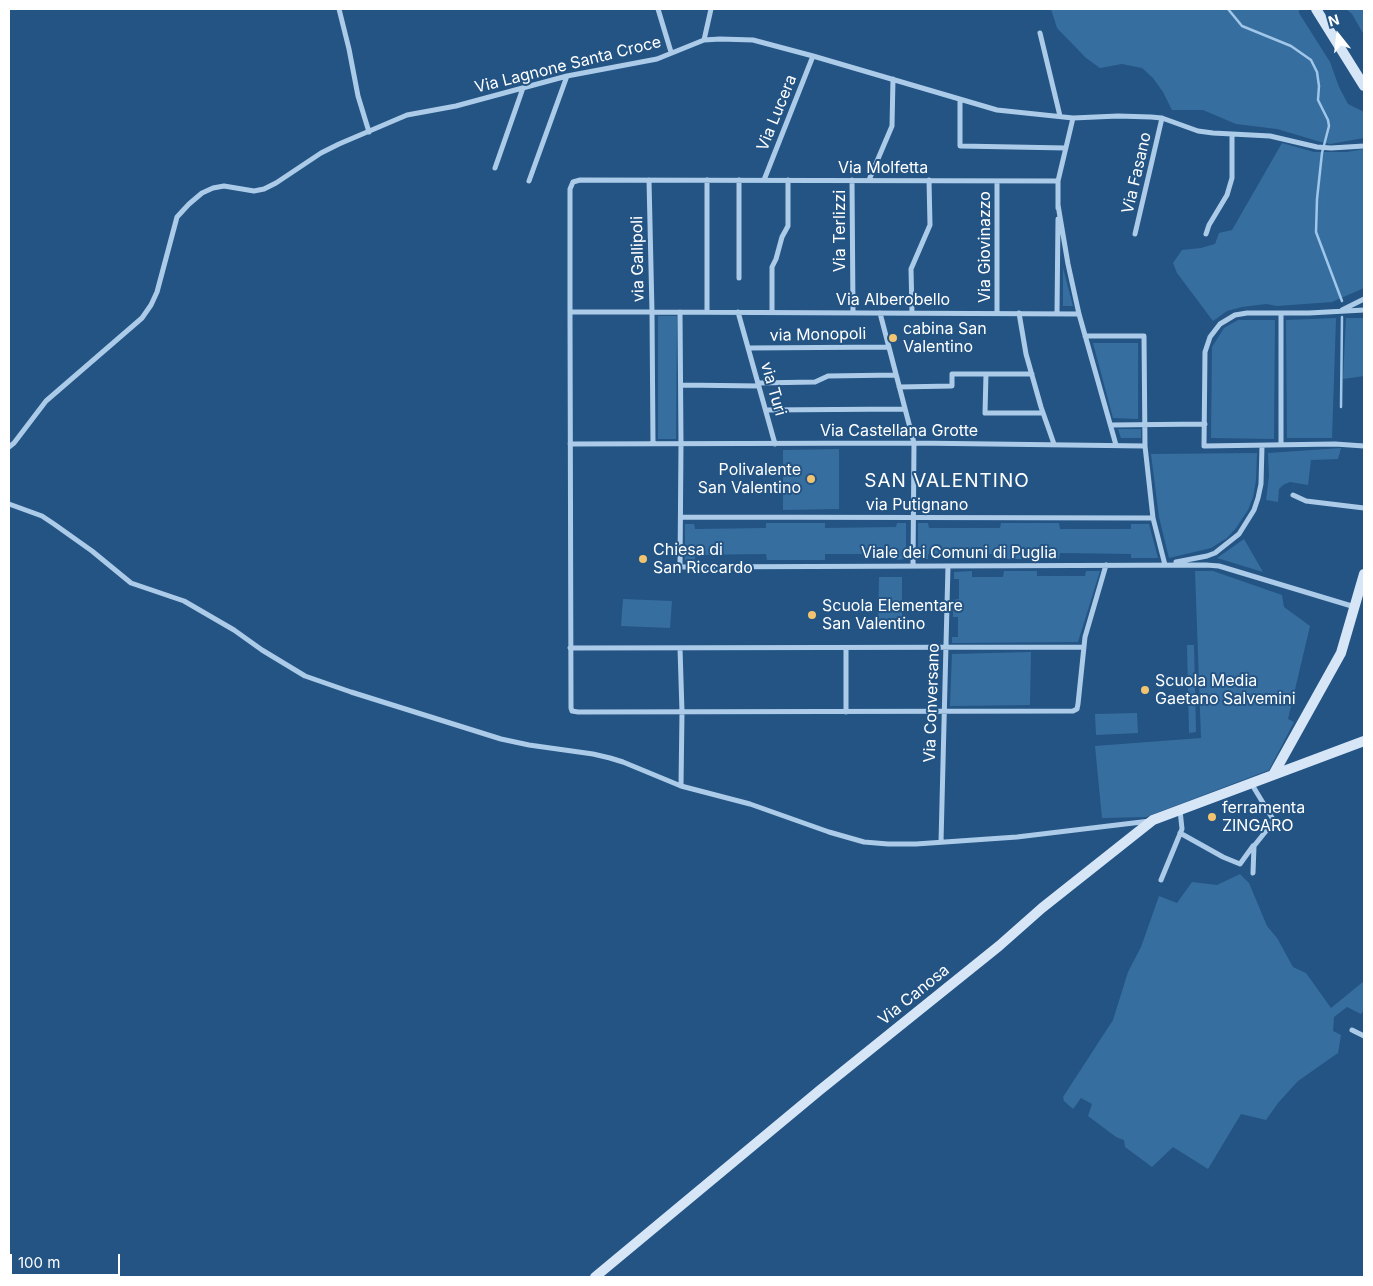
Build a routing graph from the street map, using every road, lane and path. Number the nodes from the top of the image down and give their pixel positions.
1 (339, 9) edge
2 (658, 9) edge
3 (711, 9) edge
4 (1316, 9) edge
5 (1040, 33) dead end
6 (704, 40) junction
7 (671, 52) junction
8 (813, 56) junction
9 (567, 76) junction
10 (893, 79) junction
11 (1364, 86) edge
12 (523, 88) junction
13 (960, 100) junction
14 (1060, 116) junction
15 (1073, 118) junction
16 (1162, 118) junction
17 (369, 132) junction
18 (1232, 135) junction
19 (1364, 146) edge
20 (1066, 148) junction
21 (495, 168) dead end
22 (649, 180) junction
23 (707, 180) junction
24 (739, 180) junction
25 (764, 180) junction
26 (788, 180) junction
27 (852, 180) junction
28 (869, 180) junction
29 (929, 180) junction
30 (529, 181) dead end
31 (997, 181) junction
32 (1058, 182) junction
33 (1058, 205) junction
34 (1135, 234) dead end
35 (1206, 234) dead end
36 (739, 278) dead end
37 (1364, 299) edge
38 (1364, 310) edge
39 (1339, 311) junction
40 (570, 312) junction
41 (652, 312) junction
42 (680, 312) junction
43 (708, 312) junction
44 (738, 312) junction
45 (772, 312) junction
46 (853, 312) junction
47 (880, 312) junction
48 (912, 313) junction
49 (997, 313) junction
50 (1019, 313) junction
51 (1057, 313) junction
52 (1280, 313) junction
53 (1078, 314) junction
54 (1085, 336) junction
55 (889, 347) junction
56 (748, 348) junction
57 (986, 374) junction
58 (1032, 374) junction
59 (896, 375) junction
60 (758, 384) junction
61 (681, 385) junction
62 (899, 386) junction
63 (905, 409) junction
64 (766, 410) junction
65 (1043, 413) junction
66 (1111, 424) junction
67 (1144, 424) junction
68 (1205, 424) junction
69 (914, 443) junction
70 (570, 444) junction
71 (653, 444) junction
72 (681, 444) junction
73 (775, 444) junction
74 (1054, 444) junction
75 (1116, 445) junction
76 (1281, 445) junction
77 (1145, 446) junction
78 (1262, 446) junction
79 (1364, 446) edge
80 (9, 447) edge
81 (1293, 495) dead end
82 (9, 504) edge
83 (1364, 508) edge
84 (680, 517) junction
85 (913, 517) junction
86 (1153, 518) junction
87 (1106, 564) junction
88 (1165, 565) junction
89 (912, 566) junction
90 (948, 566) junction
91 (1364, 574) edge
92 (1355, 607) junction
93 (946, 647) junction
94 (1083, 647) junction
95 (570, 648) junction
96 (680, 648) junction
97 (846, 648) junction
98 (682, 712) junction
99 (846, 712) junction
100 (944, 712) junction
101 (1364, 741) edge
102 (1273, 775) junction
103 (1250, 784) junction
104 (681, 786) junction
105 (1180, 810) junction
106 (1152, 820) junction
107 (1180, 833) junction
108 (941, 842) junction
109 (1254, 846) junction
110 (1253, 873) dead end
111 (1161, 880) dead end
112 (1352, 1030) dead end
113 (1364, 1036) edge
114 (595, 1277) edge

1 - 17 street
2 - 7 street
3 - 6 street
4 - 11 main road
5 - 14 street
6 - 7 street, Via Lagnone Santa Croce
6 - 8 street, Via Lagnone Santa Croce
7 - 9 street, Via Lagnone Santa Croce
8 - 10 street, Via Lagnone Santa Croce
8 - 25 street, Via Lucera
9 - 12 street, Via Lagnone Santa Croce
9 - 30 street
10 - 13 street, Via Lagnone Santa Croce
10 - 28 street
12 - 17 street, Via Lagnone Santa Croce
12 - 21 street
13 - 14 street, Via Lagnone Santa Croce
13 - 20 street
14 - 15 street, Via Lagnone Santa Croce
15 - 16 street, Via Lagnone Santa Croce
15 - 20 street
16 - 18 street, Via Lagnone Santa Croce
16 - 34 street, Via Fasano
17 - 80 street, Via Lagnone Santa Croce
18 - 19 street, Via Lagnone Santa Croce
18 - 35 street
20 - 32 street
22 - 23 street
22 - 40 street
22 - 41 street, via Gallipoli
23 - 24 street, Via Molfetta
23 - 43 street
24 - 25 street, Via Molfetta
24 - 36 street
25 - 26 street, Via Molfetta
26 - 27 street, Via Molfetta
26 - 45 street
27 - 28 street, Via Molfetta
27 - 46 street, Via Terlizzi
28 - 29 street, Via Molfetta
29 - 31 street, Via Molfetta
29 - 48 street
31 - 32 street, Via Molfetta
31 - 49 street, Via Giovinazzo
32 - 33 street
33 - 51 street
33 - 53 street
37 - 39 street
38 - 39 street
39 - 52 street
40 - 41 street
40 - 70 street
41 - 42 street, via Gallipoli
41 - 71 street
42 - 43 street, via Gallipoli
42 - 61 street, Viale dei Comuni di Puglia
43 - 44 street, Via Alberobello
44 - 45 street, Via Alberobello
44 - 56 street, via Turi
45 - 46 street, Via Alberobello
46 - 47 street, Via Alberobello
47 - 48 street, Via Alberobello
47 - 55 street
48 - 49 street, Via Alberobello
49 - 50 street, Via Alberobello
50 - 51 street, Via Alberobello
50 - 58 street
51 - 53 street, Via Alberobello
52 - 68 street
52 - 76 street
53 - 54 street
54 - 66 street
54 - 67 street
55 - 56 street, via Monopoli
55 - 59 street
56 - 60 street, via Turi
57 - 58 street
57 - 62 street
57 - 65 street
58 - 65 street
59 - 60 street
59 - 62 street
60 - 61 street
60 - 64 street, via Turi
61 - 72 street, Viale dei Comuni di Puglia
62 - 63 street
63 - 64 street
63 - 69 street
64 - 73 street, via Turi
65 - 74 street
66 - 67 street
66 - 75 street
67 - 68 street
67 - 77 street
68 - 78 street
69 - 73 street, Via Castellana Grotte
69 - 74 street, Via Castellana Grotte
69 - 85 street
70 - 71 street
70 - 95 street
71 - 72 street, Via Castellana Grotte
72 - 73 street, Via Castellana Grotte
72 - 84 street, Viale dei Comuni di Puglia
74 - 75 street, Via Castellana Grotte
75 - 77 street, Via Castellana Grotte
76 - 78 street
76 - 79 street
77 - 86 street
78 - 88 street
81 - 83 street
82 - 104 street
84 - 85 street, via Putignano
84 - 89 street, Viale dei Comuni di Puglia
85 - 86 street, via Putignano
85 - 89 street
86 - 88 street
87 - 88 street, Viale dei Comuni di Puglia
87 - 90 street, Viale dei Comuni di Puglia
87 - 94 street
88 - 92 street, Viale dei Comuni di Puglia
89 - 90 street, Viale dei Comuni di Puglia
90 - 93 street, Via Conversano
91 - 92 main road
92 - 102 main road
93 - 94 street
93 - 97 street
93 - 100 street, Via Conversano
94 - 100 street
95 - 96 street
95 - 98 street
96 - 97 street
96 - 98 street
97 - 99 street
98 - 99 street
98 - 104 street
99 - 100 street
100 - 108 street, Via Conversano
101 - 102 main road, Via Canosa
102 - 103 main road, Via Canosa
103 - 105 main road, Via Canosa
103 - 109 street
104 - 108 street
105 - 106 main road, Via Canosa
105 - 107 street
106 - 108 street
106 - 114 main road, Via Canosa
107 - 109 street
107 - 111 street
109 - 110 street
112 - 113 street

